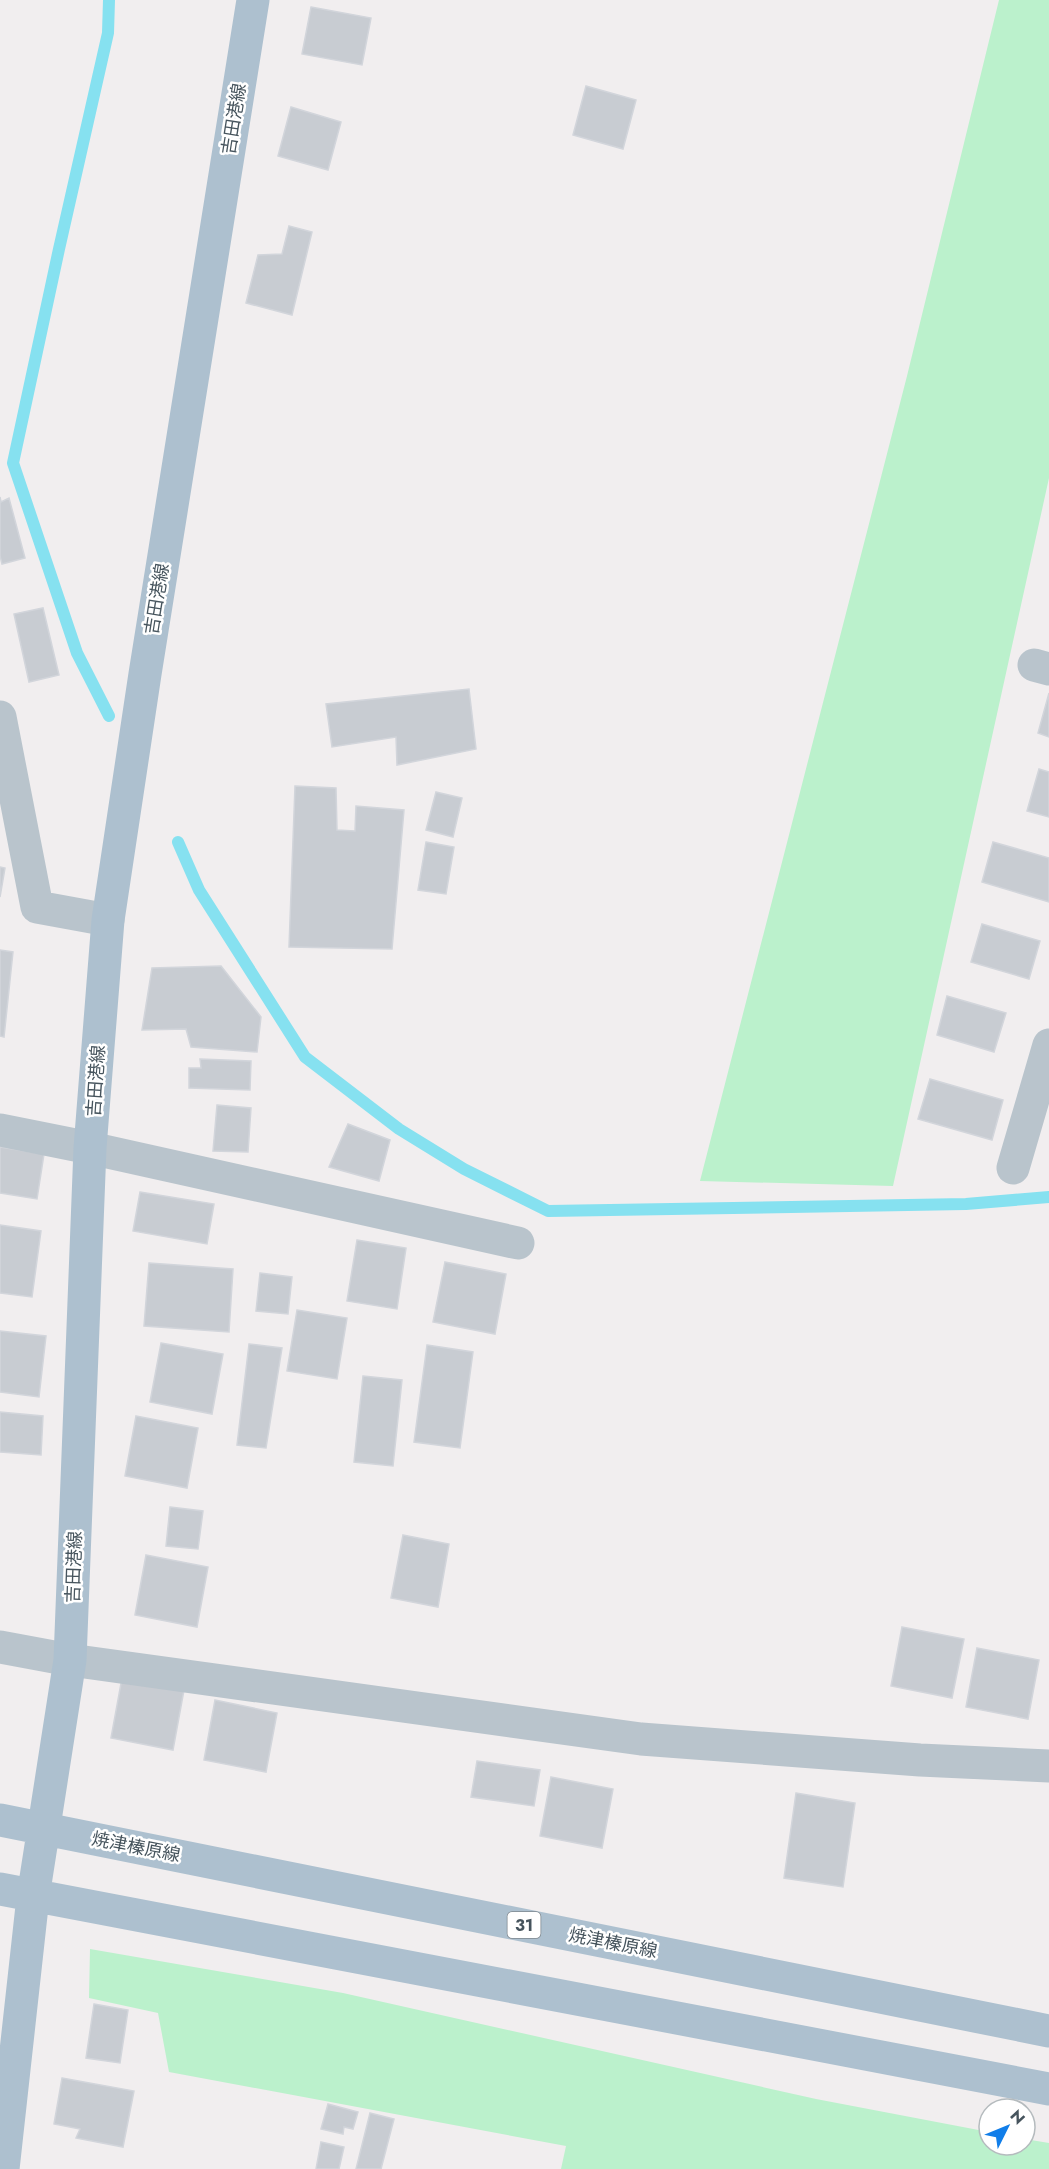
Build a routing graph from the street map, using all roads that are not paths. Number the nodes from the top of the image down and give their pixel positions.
1 (253, 0) edge
2 (0, 717) edge
3 (108, 920) junction
4 (1049, 1045) edge
5 (0, 1130) edge
6 (90, 1148) junction
7 (1014, 1168) dead end
8 (518, 1244) dead end
9 (0, 1647) edge
10 (70, 1660) junction
11 (1049, 1766) edge
12 (0, 1820) edge
13 (44, 1829) junction
14 (0, 1889) edge
15 (33, 1897) junction
16 (1049, 2031) edge
17 (1049, 2089) edge
18 (3, 2169) edge

1 - 3 main road, 吉田港線
2 - 3 street
3 - 6 main road, 吉田港線
4 - 7 street
5 - 6 street
6 - 8 street
6 - 10 main road, 吉田港線
9 - 10 street
10 - 11 street
10 - 13 main road, 吉田港線
12 - 13 main road, 焼津榛原線 / 31
13 - 15 main road, 吉田港線
13 - 16 main road, 焼津榛原線 / 31
14 - 15 main road
15 - 17 main road
15 - 18 main road, 吉田港線

